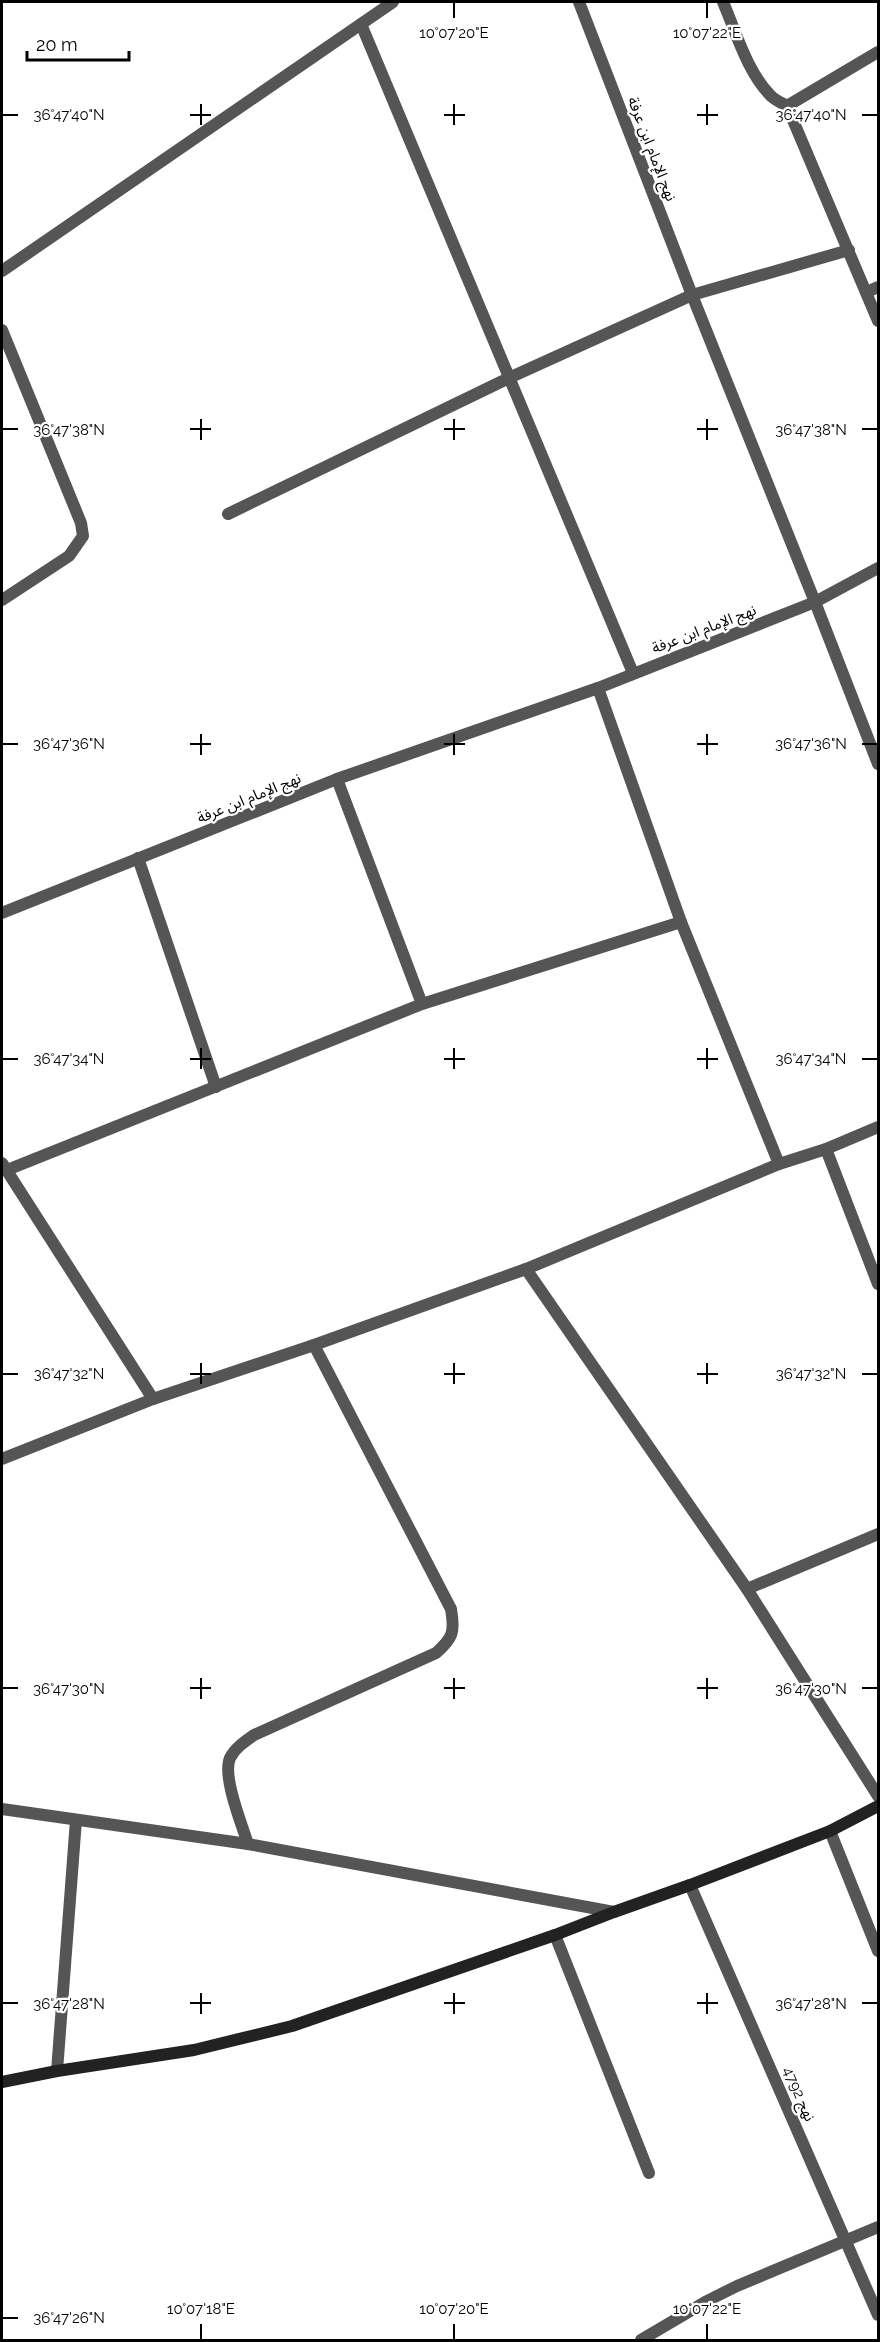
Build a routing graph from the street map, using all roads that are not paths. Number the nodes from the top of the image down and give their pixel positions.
1 (393, 2) edge
2 (579, 2) edge
3 (723, 2) edge
4 (361, 24) junction
5 (879, 52) edge
6 (787, 106) junction
7 (849, 250) junction
8 (2, 271) edge
9 (873, 290) edge
10 (692, 295) junction
11 (879, 321) edge
12 (2, 330) edge
13 (511, 377) junction
14 (228, 514) dead end
15 (879, 568) edge
16 (2, 600) edge
17 (815, 602) junction
18 (633, 673) junction
19 (598, 688) junction
20 (879, 764) edge
21 (337, 779) junction
22 (138, 858) junction
23 (2, 912) edge
24 (681, 922) junction
25 (422, 1004) junction
26 (216, 1087) junction
27 (879, 1127) edge
28 (826, 1149) junction
29 (778, 1164) junction
30 (4, 1167) edge
31 (526, 1269) junction
32 (879, 1284) edge
33 (314, 1346) junction
34 (153, 1399) junction
35 (2, 1459) edge
36 (879, 1534) edge
37 (747, 1588) junction
38 (879, 1796) edge
39 (879, 1806) edge
40 (2, 1809) edge
41 (76, 1820) junction
42 (830, 1830) junction
43 (248, 1844) junction
44 (690, 1886) junction
45 (614, 1912) junction
46 (555, 1935) junction
47 (879, 1951) edge
48 (57, 2071) junction
49 (2, 2082) edge
50 (649, 2173) dead end
51 (879, 2227) edge
52 (847, 2241) junction
53 (879, 2314) edge
54 (641, 2340) edge

1 - 4 street
2 - 10 street, نهج الإمام ابن عرفة
3 - 6 street
4 - 8 street
4 - 13 street
5 - 6 street
6 - 7 street
7 - 9 street
7 - 10 street
9 - 11 street
10 - 13 street
10 - 17 street, نهج الإمام ابن عرفة
12 - 16 street
13 - 14 street
13 - 18 street
15 - 17 street
17 - 18 street, نهج الإمام ابن عرفة
17 - 20 street
18 - 19 street, نهج الإمام ابن عرفة
19 - 21 street, نهج الإمام ابن عرفة
19 - 24 street
21 - 22 street, نهج الإمام ابن عرفة
21 - 25 street
22 - 23 street, نهج الإمام ابن عرفة
22 - 26 street
24 - 25 street
24 - 29 street
25 - 26 street
26 - 30 street
27 - 28 street
28 - 29 street
28 - 32 street
29 - 31 street
30 - 34 street
31 - 33 street
31 - 37 street
33 - 34 street
33 - 43 street
34 - 35 street
36 - 37 street
37 - 38 street
39 - 42 main road
40 - 41 street
41 - 43 street
41 - 48 street
42 - 44 main road
42 - 47 street
43 - 45 street
44 - 45 main road
44 - 52 street, نهج 4792
45 - 46 main road
46 - 48 main road
46 - 50 street
48 - 49 main road
51 - 52 street
52 - 53 street, نهج 4792
52 - 54 street

